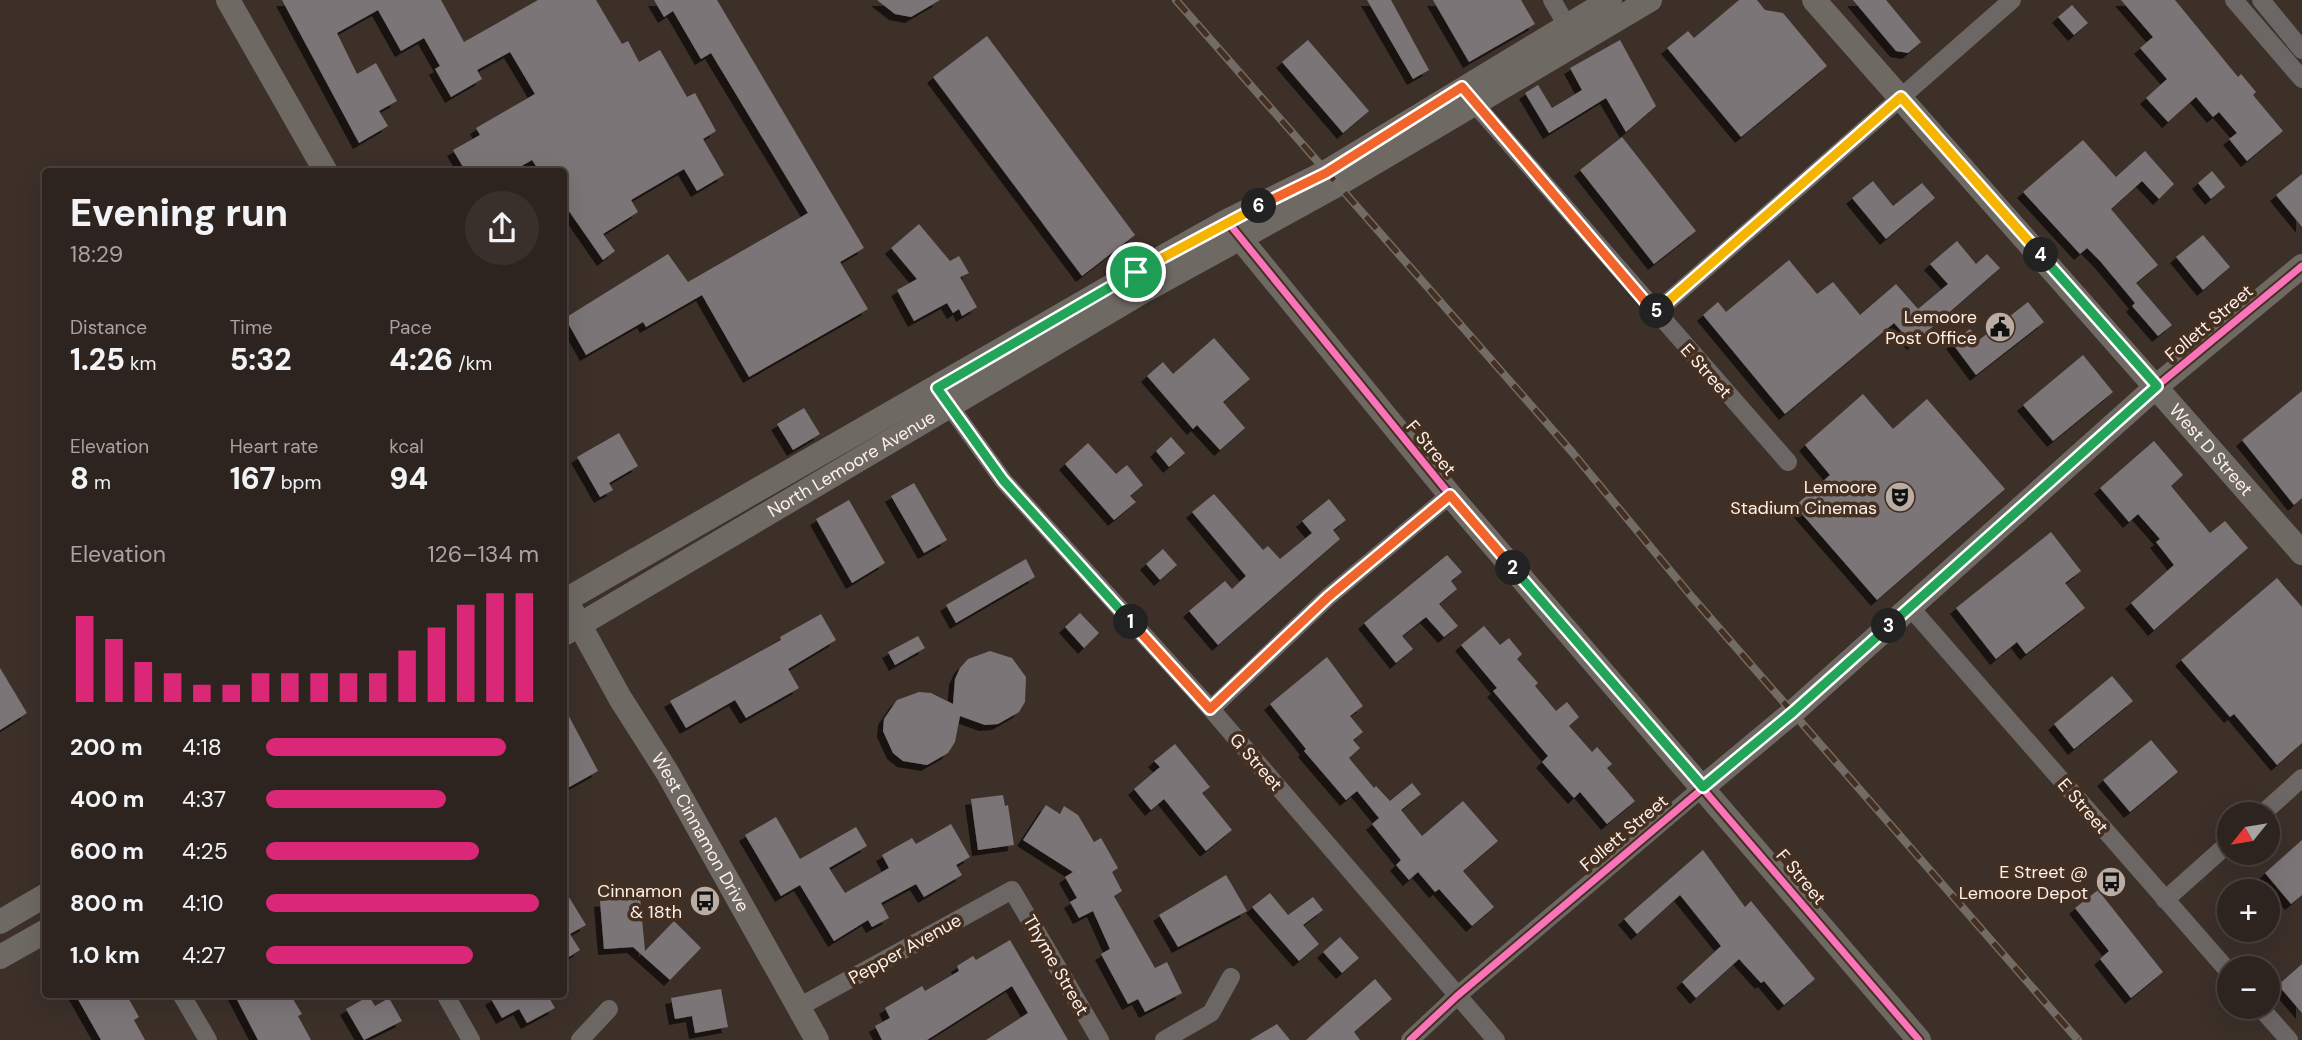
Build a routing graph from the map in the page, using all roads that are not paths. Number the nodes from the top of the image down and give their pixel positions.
1 (228, 0) edge
2 (1552, 0) edge
3 (1610, 0) edge
4 (1650, 0) edge
5 (1814, 0) edge
6 (2012, 0) edge
7 (2234, 0) edge
8 (2261, 0) edge
9 (1571, 33) junction
10 (2302, 50) edge
11 (2302, 79) edge
12 (1467, 95) junction
13 (1901, 97) junction
14 (324, 168) edge
15 (1233, 229) junction
16 (2302, 266) edge
17 (1655, 313) junction
18 (2157, 386) junction
19 (943, 397) junction
20 (1788, 462) dead end
21 (1450, 495) junction
22 (2302, 553) edge
23 (567, 597) edge
24 (1910, 607) junction
25 (567, 611) edge
26 (572, 630) edge
27 (1210, 709) junction
28 (2302, 778) edge
29 (1703, 787) junction
30 (2275, 802) edge
31 (2217, 854) edge
32 (1012, 890) joint
33 (42, 897) edge
34 (2165, 900) junction
35 (0, 922) edge
36 (42, 933) edge
37 (0, 957) edge
38 (2217, 958) edge
39 (1231, 977) dead end
40 (1457, 996) junction
41 (183, 998) edge
42 (447, 998) edge
43 (799, 1007) junction
44 (610, 1009) dead end
45 (2270, 1019) edge
46 (208, 1040) edge
47 (471, 1040) edge
48 (580, 1040) edge
49 (817, 1040) edge
50 (1100, 1040) edge
51 (1164, 1040) edge
52 (1410, 1040) edge
53 (1496, 1040) edge
54 (1919, 1040) edge
55 (2289, 1040) edge

1 - 14 street
2 - 9 street
3 - 9 street, North Lemoore Avenue
4 - 9 street, North Lemoore Avenue
5 - 13 street, West D Street
6 - 13 street
7 - 11 street
8 - 10 street
9 - 12 street, North Lemoore Avenue
12 - 15 street, North Lemoore Avenue
12 - 17 street, E Street
13 - 17 street
13 - 18 street, West D Street
15 - 19 street, North Lemoore Avenue
15 - 21 street, F Street
16 - 18 street, Follett Street
17 - 20 street, E Street
18 - 22 street, West D Street
18 - 24 street, Follett Street
19 - 23 street, North Lemoore Avenue
19 - 26 street, North Lemoore Avenue
19 - 27 street, G Street
21 - 27 street
21 - 29 street, F Street
24 - 29 street, Follett Street
24 - 34 street, E Street
25 - 26 street, West Cinnamon Drive
26 - 43 street, West Cinnamon Drive
27 - 40 street, G Street
28 - 30 street
29 - 40 street, Follett Street
29 - 54 street, F Street
31 - 34 street
32 - 43 street, Pepper Avenue
32 - 50 street, Thyme Street
33 - 35 street
34 - 38 street, E Street
36 - 37 street
39 - 51 street
40 - 52 street, Follett Street
40 - 53 street, G Street
41 - 46 street
42 - 47 street
43 - 49 street, West Cinnamon Drive
44 - 48 street
45 - 55 street

